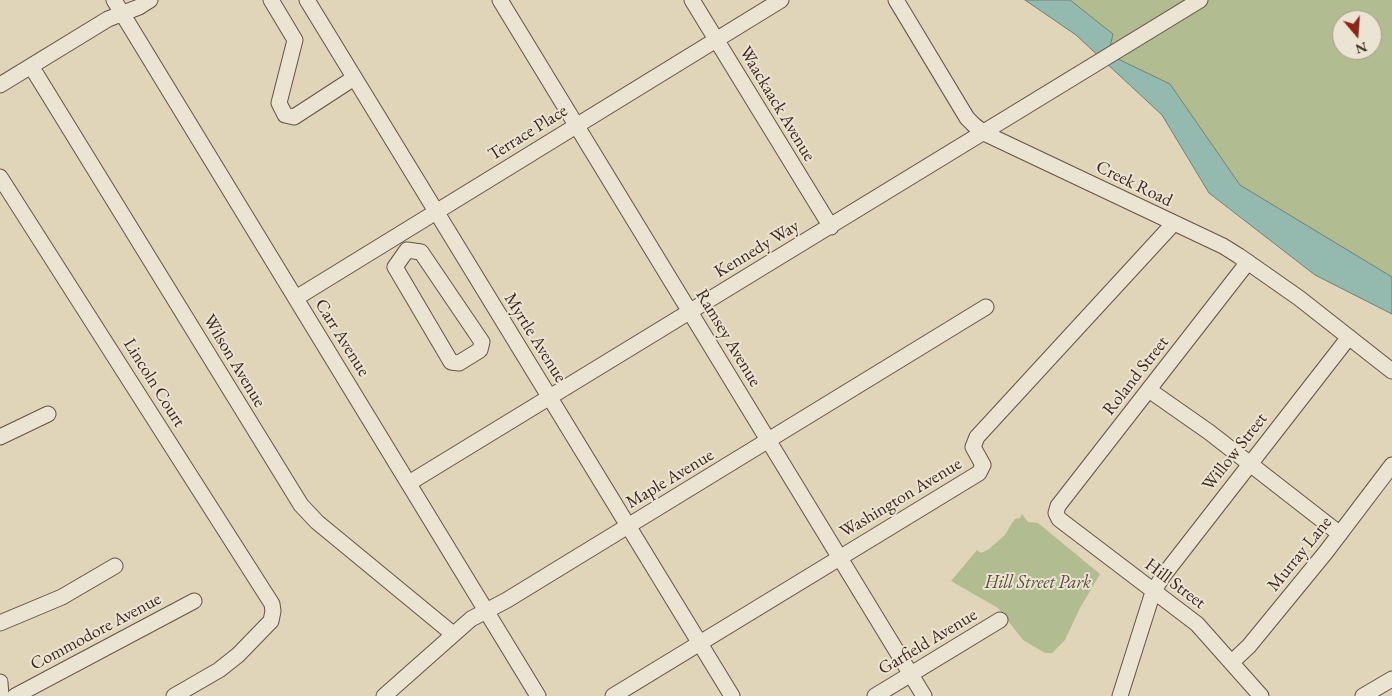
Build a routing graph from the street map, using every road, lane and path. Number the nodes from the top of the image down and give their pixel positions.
1 (114, 0) edge
2 (150, 0) edge
3 (271, 0) edge
4 (307, 0) edge
5 (500, 0) edge
6 (692, 0) edge
7 (781, 0) edge
8 (896, 0) edge
9 (1200, 0) edge
10 (122, 13) junction
11 (716, 39) junction
12 (31, 66) junction
13 (354, 78) junction
14 (0, 85) edge
15 (576, 125) junction
16 (984, 132) junction
17 (0, 177) edge
18 (437, 213) junction
19 (1174, 224) junction
20 (830, 227) junction
21 (399, 235) junction
22 (414, 251) junction
23 (1248, 262) junction
24 (296, 298) junction
25 (986, 307) dead end
26 (690, 312) junction
27 (1348, 337) junction
28 (1392, 371) edge
29 (1149, 390) junction
30 (550, 397) junction
31 (48, 414) dead end
32 (0, 437) edge
33 (768, 440) junction
34 (1250, 464) junction
35 (1392, 465) edge
36 (409, 483) junction
37 (1056, 513) joint
38 (628, 526) junction
39 (1340, 534) junction
40 (840, 557) junction
41 (115, 566) dead end
42 (1153, 592) junction
43 (194, 601) dead end
44 (487, 610) junction
45 (1000, 620) dead end
46 (0, 623) edge
47 (453, 634) junction
48 (700, 643) junction
49 (1232, 662) junction
50 (911, 674) junction
51 (1392, 679) edge
52 (0, 682) edge
53 (1, 696) edge
54 (15, 696) edge
55 (174, 696) edge
56 (384, 696) edge
57 (538, 696) edge
58 (613, 696) edge
59 (732, 696) edge
60 (875, 696) edge
61 (924, 696) edge
62 (1120, 696) edge
63 (1261, 696) edge
64 (1363, 696) edge

1 - 10 street, Carr Avenue
2 - 10 street
3 - 13 street
4 - 13 street, Myrtle Avenue
5 - 15 street, Ramsey Avenue
6 - 11 street, Waackaack Avenue
7 - 11 street, Terrace Place
8 - 16 street, Creek Road
9 - 16 street, Kennedy Way
10 - 12 street
10 - 24 street, Carr Avenue
11 - 15 street, Terrace Place
11 - 20 street, Waackaack Avenue
12 - 14 street
12 - 47 street, Wilson Avenue
13 - 18 street, Myrtle Avenue
15 - 18 street, Terrace Place
15 - 26 street, Ramsey Avenue
16 - 19 street, Creek Road
16 - 20 street, Kennedy Way
17 - 55 street, Lincoln Court
18 - 21 street, Terrace Place
18 - 30 street, Myrtle Avenue
19 - 23 street, Creek Road
19 - 40 street, Washington Avenue
20 - 26 street, Kennedy Way
21 - 22 street
21 - 24 street, Terrace Place
22 - 22 street
23 - 27 street, Creek Road
23 - 29 street, Roland Street
24 - 36 street, Carr Avenue
25 - 33 street, Maple Avenue
26 - 30 street, Kennedy Way
26 - 33 street, Ramsey Avenue
27 - 28 street, Creek Road
27 - 34 street, Willow Street
29 - 34 street
29 - 37 street, Roland Street
30 - 36 street, Kennedy Way
30 - 38 street, Myrtle Avenue
31 - 32 street
33 - 38 street, Maple Avenue
33 - 40 street, Ramsey Avenue
34 - 39 street
34 - 42 street, Willow Street
35 - 39 street, Murray Lane
36 - 44 street, Carr Avenue
37 - 42 street, Hill Street
38 - 44 street, Maple Avenue
38 - 48 street, Myrtle Avenue
39 - 49 street, Murray Lane
40 - 48 street, Washington Avenue
40 - 50 street, Ramsey Avenue
41 - 46 street
42 - 49 street, Hill Street
42 - 62 street, Willow Street
43 - 54 street, Commodore Avenue
44 - 47 street, Maple Avenue
44 - 57 street, Carr Avenue
45 - 50 street, Garfield Avenue
47 - 56 street, Maple Avenue
48 - 58 street, Washington Avenue
48 - 59 street, Myrtle Avenue
49 - 63 street, Hill Street
50 - 60 street, Garfield Avenue
50 - 61 street, Ramsey Avenue
51 - 64 street
52 - 53 street

